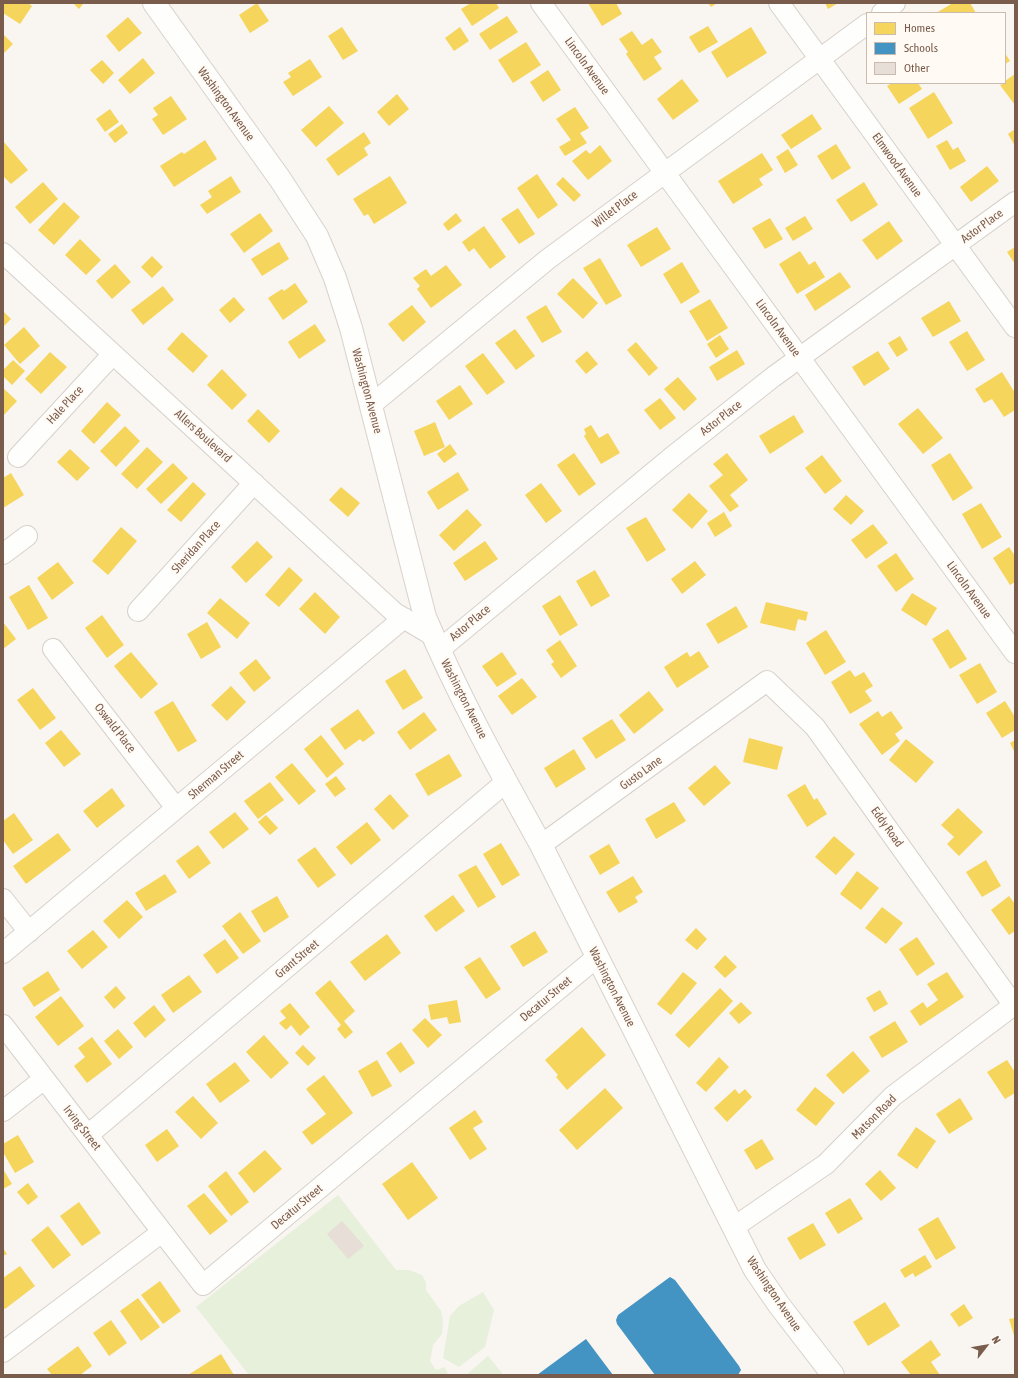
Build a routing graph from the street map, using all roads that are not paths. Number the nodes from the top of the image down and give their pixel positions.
1 (154, 3) edge
2 (540, 3) edge
3 (779, 3) edge
4 (895, 3) edge
5 (883, 12) edge
6 (866, 25) edge
7 (820, 58) junction
8 (664, 172) junction
9 (1015, 202) edge
10 (956, 245) junction
11 (3, 253) edge
12 (1015, 327) edge
13 (113, 354) junction
14 (800, 358) junction
15 (371, 405) junction
16 (18, 457) dead end
17 (254, 483) junction
18 (27, 536) dead end
19 (3, 554) edge
20 (138, 611) dead end
21 (404, 618) junction
22 (435, 642) junction
23 (53, 649) dead end
24 (1015, 653) edge
25 (741, 700) joint
26 (506, 782) junction
27 (176, 808) junction
28 (541, 845) junction
29 (3, 899) edge
30 (29, 932) junction
31 (3, 953) edge
32 (596, 957) junction
33 (1014, 1006) edge
34 (3, 1025) edge
35 (44, 1079) junction
36 (3, 1111) edge
37 (88, 1135) junction
38 (734, 1227) junction
39 (162, 1232) junction
40 (3, 1352) edge
41 (833, 1375) edge

1 - 15 street, Washington Avenue
2 - 8 street, Lincoln Avenue
3 - 7 street, Elmwood Avenue
4 - 5 street
6 - 7 street, Willet Place
7 - 8 street, Willet Place
7 - 10 street, Elmwood Avenue
8 - 14 street, Lincoln Avenue
8 - 15 street, Willet Place
9 - 10 street, Astor Place
10 - 12 street, Elmwood Avenue
10 - 14 street, Astor Place
11 - 13 street, Allers Boulevard
13 - 16 street, Hale Place
13 - 17 street, Allers Boulevard
14 - 22 street, Astor Place
14 - 24 street, Lincoln Avenue
15 - 22 street, Washington Avenue
17 - 20 street, Sheridan Place
17 - 21 street, Allers Boulevard
18 - 19 street
21 - 22 street
21 - 27 street, Sherman Street
22 - 26 street, Washington Avenue
23 - 27 street, Oswald Place
25 - 28 street, Gusto Lane
25 - 33 street, Eddy Road
26 - 28 street, Washington Avenue
26 - 37 street, Grant Street
27 - 30 street, Sherman Street
28 - 32 street, Washington Avenue
29 - 30 street
30 - 31 street, Sherman Street
32 - 38 street, Washington Avenue
32 - 39 street, Decatur Street
33 - 38 street, Matson Road
34 - 35 street, Irving Street
35 - 36 street
35 - 37 street, Irving Street
37 - 39 street, Irving Street
38 - 41 street, Washington Avenue
39 - 40 street

